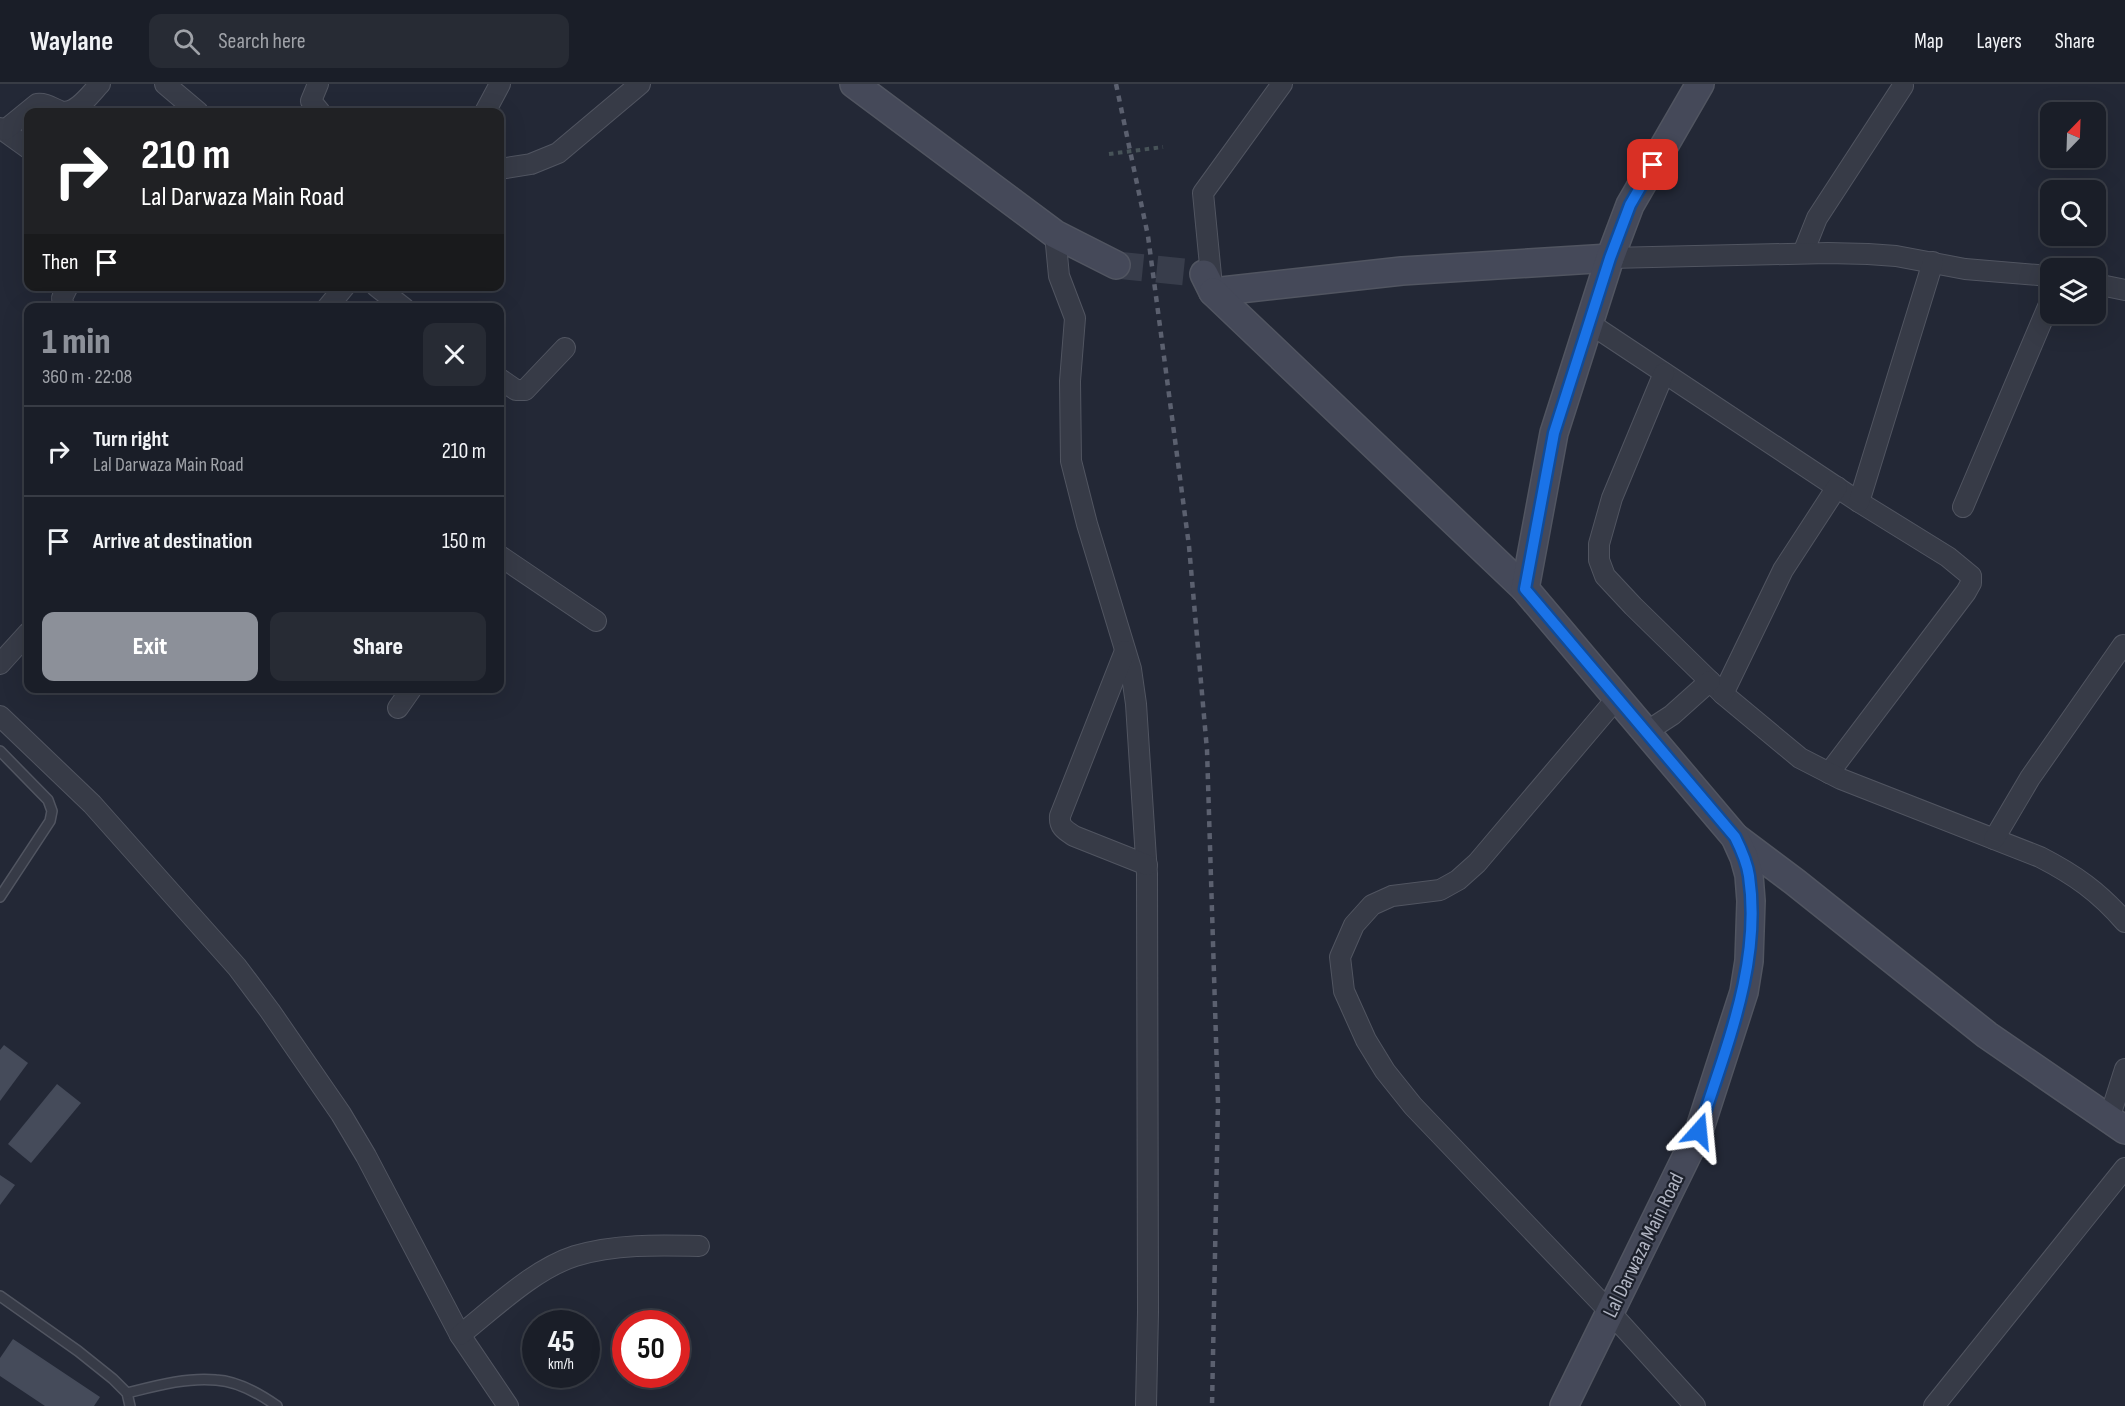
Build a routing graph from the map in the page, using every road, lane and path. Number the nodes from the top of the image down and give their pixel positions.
1 (100, 84) edge
2 (165, 84) edge
3 (318, 84) edge
4 (500, 84) edge
5 (640, 84) edge
6 (854, 84) edge
7 (1282, 84) edge
8 (1700, 84) edge
9 (1903, 86) dead end
10 (32, 108) edge
11 (54, 108) edge
12 (74, 108) edge
13 (193, 108) edge
14 (317, 108) edge
15 (486, 108) edge
16 (24, 114) edge
17 (3, 129) edge
18 (24, 145) edge
19 (1163, 147) dead end
20 (1109, 154) dead end
21 (504, 168) edge
22 (1055, 234) junction
23 (1803, 254) junction
24 (1610, 258) junction
25 (1933, 262) junction
26 (1116, 265) tunnel mouth
27 (2040, 275) edge
28 (1208, 283) junction
29 (2106, 286) edge
30 (2125, 290) edge
31 (341, 291) edge
32 (382, 291) edge
33 (331, 303) edge
34 (398, 303) edge
35 (1589, 323) junction
36 (2041, 324) edge
37 (565, 348) dead end
38 (1664, 373) junction
39 (504, 382) edge
40 (1837, 487) junction
41 (1859, 502) junction
42 (1963, 507) dead end
43 (504, 562) edge
44 (1525, 589) junction
45 (596, 621) dead end
46 (24, 637) edge
47 (2123, 645) dead end
48 (1125, 651) junction
49 (0, 664) edge
50 (1716, 687) junction
51 (408, 693) edge
52 (1617, 698) junction
53 (398, 708) dead end
54 (2, 723) edge
55 (1646, 732) junction
56 (0, 751) edge
57 (1829, 773) junction
58 (1735, 837) junction
59 (1994, 839) junction
60 (1147, 866) junction
61 (0, 897) edge
62 (2125, 922) edge
63 (2125, 1069) edge
64 (2117, 1124) edge
65 (2125, 1168) edge
66 (699, 1246) dead end
67 (0, 1296) edge
68 (1610, 1312) junction
69 (460, 1335) junction
70 (127, 1393) junction
71 (130, 1406) edge
72 (277, 1406) edge
73 (508, 1406) edge
74 (1146, 1406) edge
75 (1564, 1406) edge
76 (1695, 1406) edge
77 (1934, 1406) edge

1 - 12 street
2 - 13 street
3 - 14 street
4 - 15 street
5 - 21 street
6 - 22 main road
7 - 28 street
8 - 24 main road
9 - 23 street
10 - 11 street
16 - 17 street
17 - 18 street
19 - 20 path
22 - 26 main road
22 - 48 street
23 - 24 street
23 - 25 street
24 - 28 main road
24 - 35 main road
25 - 27 street
25 - 41 street
28 - 44 main road, Lal Darwaza Main Road
29 - 30 street
31 - 33 street
32 - 34 street
35 - 38 street
35 - 44 main road
36 - 42 street
37 - 39 street
38 - 40 street
38 - 50 street
40 - 41 street
40 - 50 street
41 - 57 street
43 - 45 street
44 - 52 main road, Lal Darwaza Main Road
46 - 49 street
47 - 59 street
48 - 60 street
48 - 60 street
50 - 55 street
50 - 57 street
51 - 53 street
52 - 55 main road, Lal Darwaza Main Road
52 - 68 street
54 - 69 street
55 - 58 main road, Lal Darwaza Main Road
56 - 61 lane
57 - 59 street
58 - 64 main road
58 - 68 main road, Lal Darwaza Main Road
59 - 62 street
60 - 74 street
63 - 64 street
65 - 77 street
66 - 69 street
67 - 70 lane
68 - 75 main road, Lal Darwaza Main Road
68 - 76 street
69 - 73 street
70 - 71 lane
70 - 72 lane

